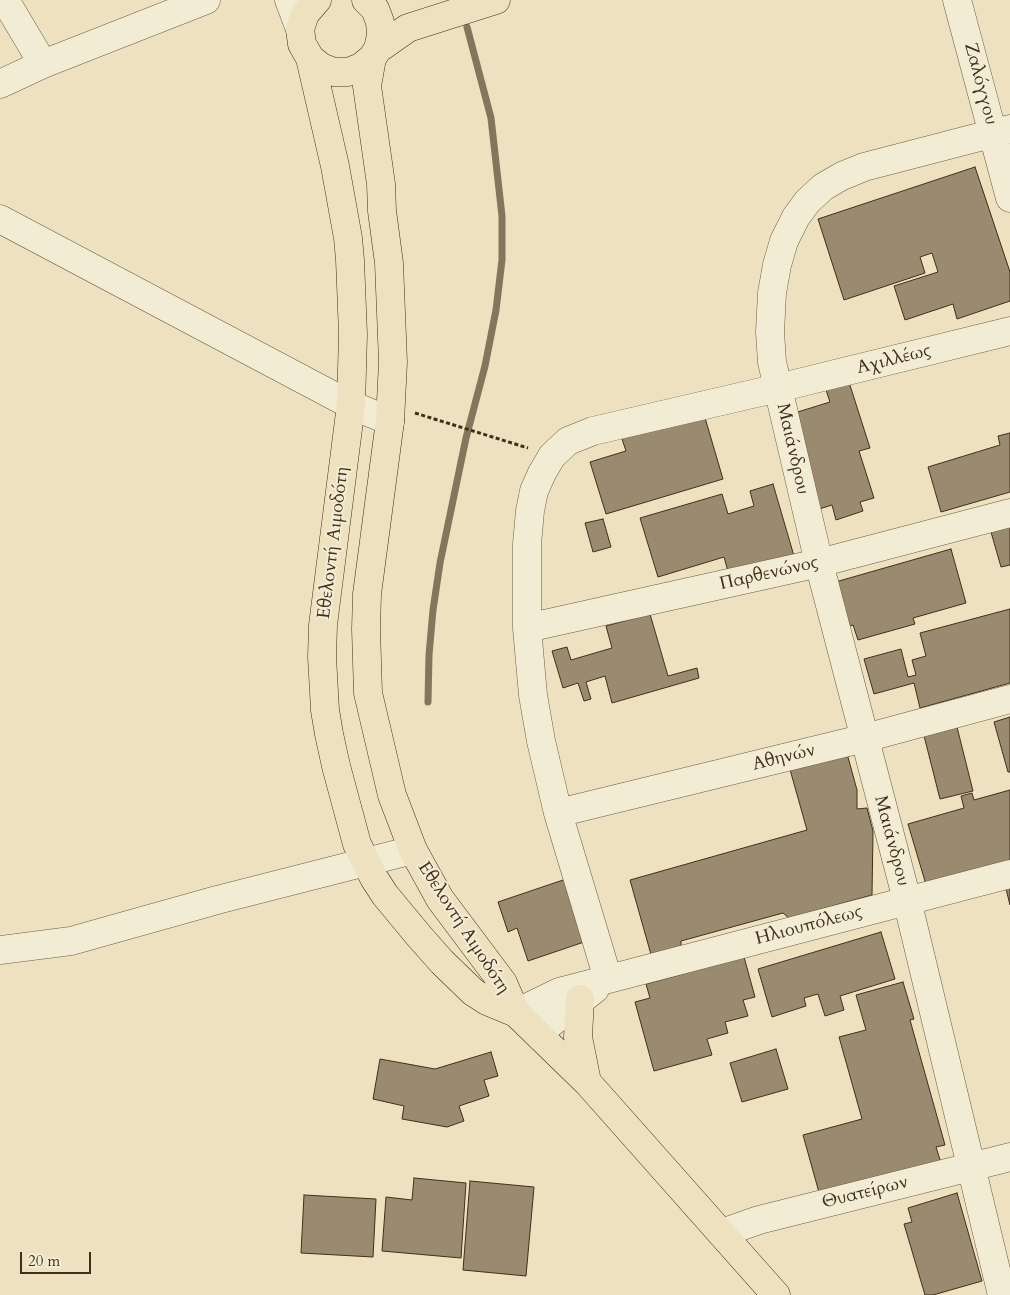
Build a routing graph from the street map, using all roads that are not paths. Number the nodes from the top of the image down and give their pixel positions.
1 (5, 0) edge
2 (206, 0) edge
3 (290, 0) edge
4 (317, 0) edge
5 (366, 0) edge
6 (496, 0) edge
7 (957, 0) edge
8 (300, 29) junction
9 (375, 53) junction
10 (310, 58) junction
11 (43, 64) junction
12 (0, 84) edge
13 (1002, 131) edge
14 (1010, 198) edge
15 (0, 219) edge
16 (1010, 331) edge
17 (778, 388) junction
18 (350, 406) junction
19 (390, 413) junction
20 (1010, 513) edge
21 (819, 563) junction
22 (527, 628) junction
23 (1010, 699) edge
24 (864, 738) junction
25 (558, 813) junction
26 (413, 850) junction
27 (364, 862) junction
28 (1010, 874) edge
29 (906, 900) junction
30 (0, 950) edge
31 (608, 979) junction
32 (580, 999) junction
33 (516, 1013) junction
34 (538, 1033) junction
35 (587, 1082) junction
36 (1010, 1157) edge
37 (970, 1167) junction
38 (722, 1234) junction
39 (776, 1295) edge
40 (1002, 1295) edge

1 - 11 street
2 - 11 street
3 - 8 street
4 - 8 main road
5 - 9 main road, Εθελοντή Αιμοδότη
6 - 9 main road
7 - 13 street, Ζαλόγγου
8 - 10 main road, Εθελοντή Αιμοδότη
9 - 10 main road
9 - 19 main road, Εθελοντή Αιμοδότη
10 - 18 main road, Εθελοντή Αιμοδότη
11 - 12 street
13 - 14 street, Ζαλόγγου
13 - 17 street, Μαιάνδρου
15 - 18 street
16 - 17 street, Αχιλλέως
17 - 21 street, Μαιάνδρου
17 - 22 street, Αχιλλέως
18 - 19 street
18 - 27 main road, Εθελοντή Αιμοδότη
19 - 26 main road, Εθελοντή Αιμοδότη
20 - 21 street, Παρθενώνος
21 - 22 street, Παρθενώνος
21 - 24 street, Μαιάνδρου
22 - 25 street, Αχιλλέως
23 - 24 street, Αθηνών
24 - 25 street, Αθηνών
24 - 29 street, Μαιάνδρου
25 - 31 street, Αχιλλέως
26 - 27 street
26 - 33 main road, Εθελοντή Αιμοδότη
27 - 30 street
27 - 33 main road, Εθελοντή Αιμοδότη
28 - 29 street, Ηλιουπόλεως
29 - 31 street, Ηλιουπόλεως
29 - 37 street, Μαιάνδρου
31 - 32 street, Ηλιουπόλεως
31 - 33 street, Ηλιουπόλεως
32 - 34 street, Ηλιουπόλεως
32 - 35 main road
33 - 34 main road
34 - 35 main road
35 - 38 main road
36 - 37 street, Θυατείρων
37 - 38 street, Θυατείρων
37 - 40 street, Μαιάνδρου
38 - 39 main road

